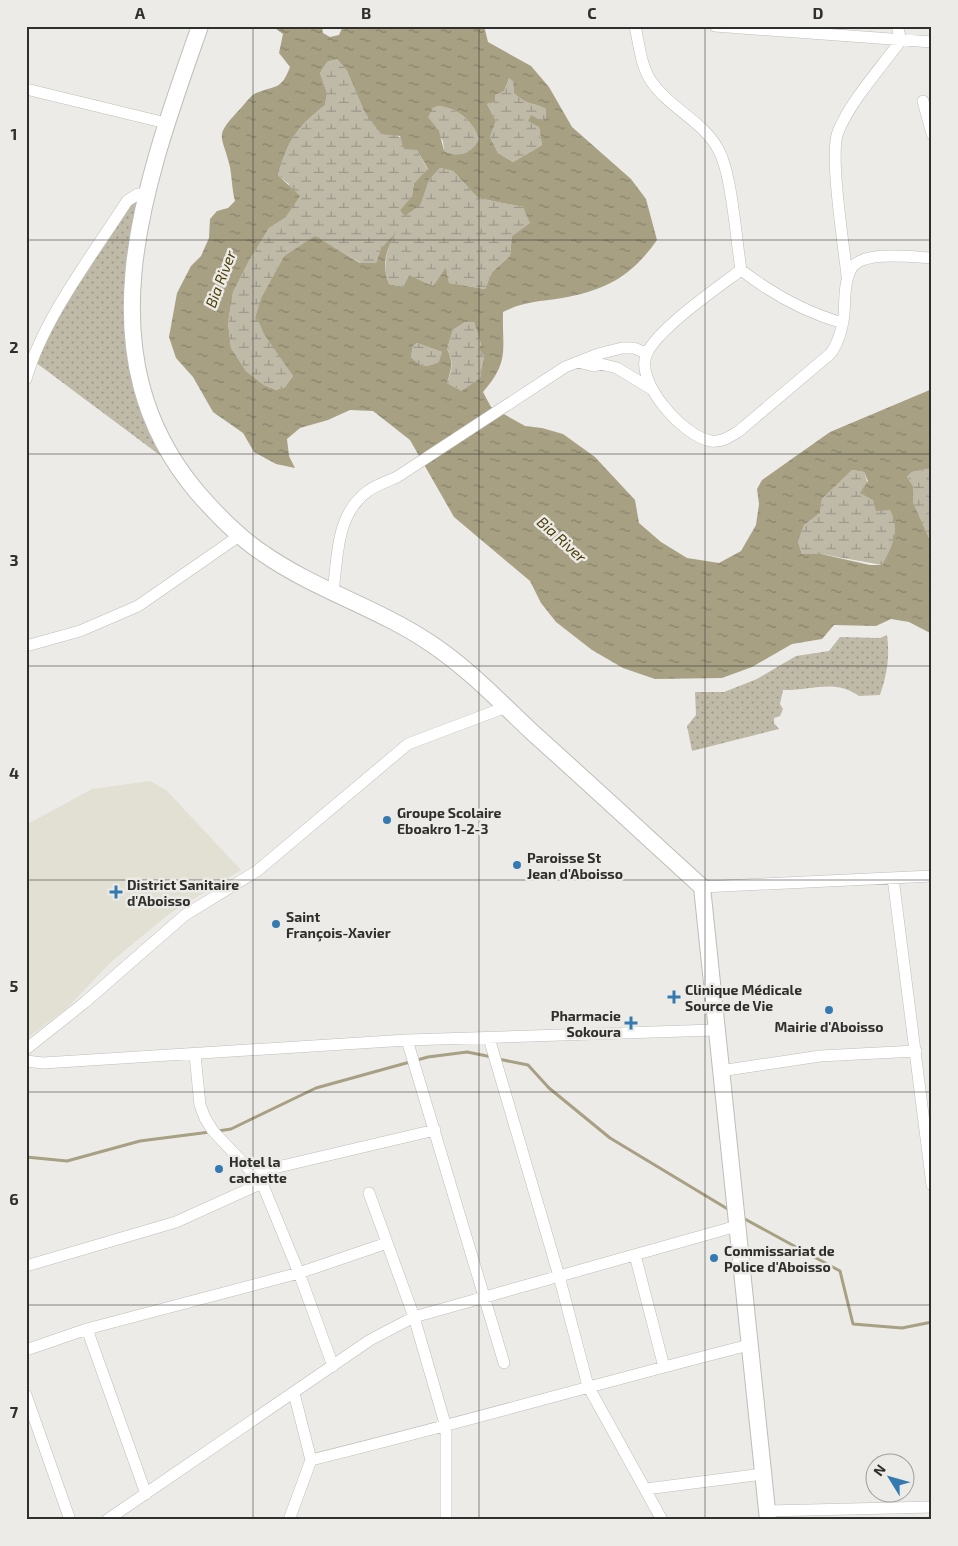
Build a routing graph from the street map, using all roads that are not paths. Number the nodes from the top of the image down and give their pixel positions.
1 (200, 26) edge
2 (635, 26) edge
3 (715, 26) edge
4 (897, 26) edge
5 (901, 40) junction
6 (932, 42) edge
7 (26, 89) edge
8 (923, 102) dead end
9 (166, 123) junction
10 (932, 134) edge
11 (147, 195) junction
12 (932, 258) edge
13 (741, 270) junction
14 (847, 278) junction
15 (843, 323) junction
16 (646, 353) junction
17 (578, 362) junction
18 (26, 380) edge
19 (653, 390) junction
20 (239, 536) junction
21 (333, 591) junction
22 (26, 646) edge
23 (506, 707) junction
24 (932, 876) edge
25 (894, 878) junction
26 (702, 887) junction
27 (715, 1030) junction
28 (489, 1038) junction
29 (407, 1040) junction
30 (26, 1048) edge
31 (916, 1051) junction
32 (195, 1055) junction
33 (26, 1062) edge
34 (720, 1071) junction
35 (435, 1130) junction
36 (253, 1173) junction
37 (262, 1183) junction
38 (932, 1185) edge
39 (369, 1193) dead end
40 (737, 1226) junction
41 (387, 1243) junction
42 (635, 1255) junction
43 (26, 1266) edge
44 (299, 1273) junction
45 (559, 1276) junction
46 (485, 1297) junction
47 (414, 1317) junction
48 (86, 1329) junction
49 (749, 1345) junction
50 (26, 1350) edge
51 (504, 1363) dead end
52 (333, 1366) junction
53 (664, 1367) junction
54 (588, 1386) junction
55 (294, 1393) junction
56 (26, 1395) edge
57 (446, 1427) junction
58 (312, 1460) junction
59 (763, 1474) junction
60 (646, 1489) junction
61 (146, 1494) junction
62 (932, 1507) edge
63 (768, 1515) edge
64 (70, 1520) edge
65 (107, 1520) edge
66 (289, 1520) edge
67 (446, 1520) edge
68 (662, 1520) edge

1 - 9 main road
2 - 13 street
3 - 5 street
4 - 5 street
5 - 6 street
5 - 14 street
7 - 9 street
8 - 10 street
9 - 11 main road
11 - 18 street
11 - 20 main road
12 - 14 street
13 - 15 street
13 - 16 street
14 - 15 street
15 - 19 street
16 - 17 street
16 - 19 street
17 - 19 street
17 - 21 street
20 - 21 main road
20 - 22 street
21 - 23 main road
23 - 26 main road
23 - 30 street
24 - 25 street
25 - 26 street
25 - 31 street
26 - 27 main road
27 - 28 street
27 - 34 main road
28 - 29 street
28 - 45 street
29 - 32 street
29 - 35 street
31 - 34 street
31 - 38 street
32 - 33 street
32 - 36 street
34 - 40 main road
35 - 36 street
35 - 46 street
36 - 37 street
37 - 43 street
37 - 44 street
39 - 41 street
40 - 42 street
40 - 49 main road
41 - 44 street
41 - 47 street
42 - 45 street
42 - 53 street
44 - 48 street
44 - 52 street
45 - 46 street
45 - 54 street
46 - 47 street
46 - 51 street
47 - 52 street
47 - 57 street
48 - 50 street
48 - 61 street
49 - 53 street
49 - 59 main road
52 - 55 street
53 - 54 street
54 - 57 street
54 - 60 street
55 - 58 street
55 - 61 street
56 - 64 street
57 - 58 street
57 - 67 street
58 - 66 street
59 - 60 street
59 - 63 main road
60 - 68 street
61 - 65 street
62 - 63 street

